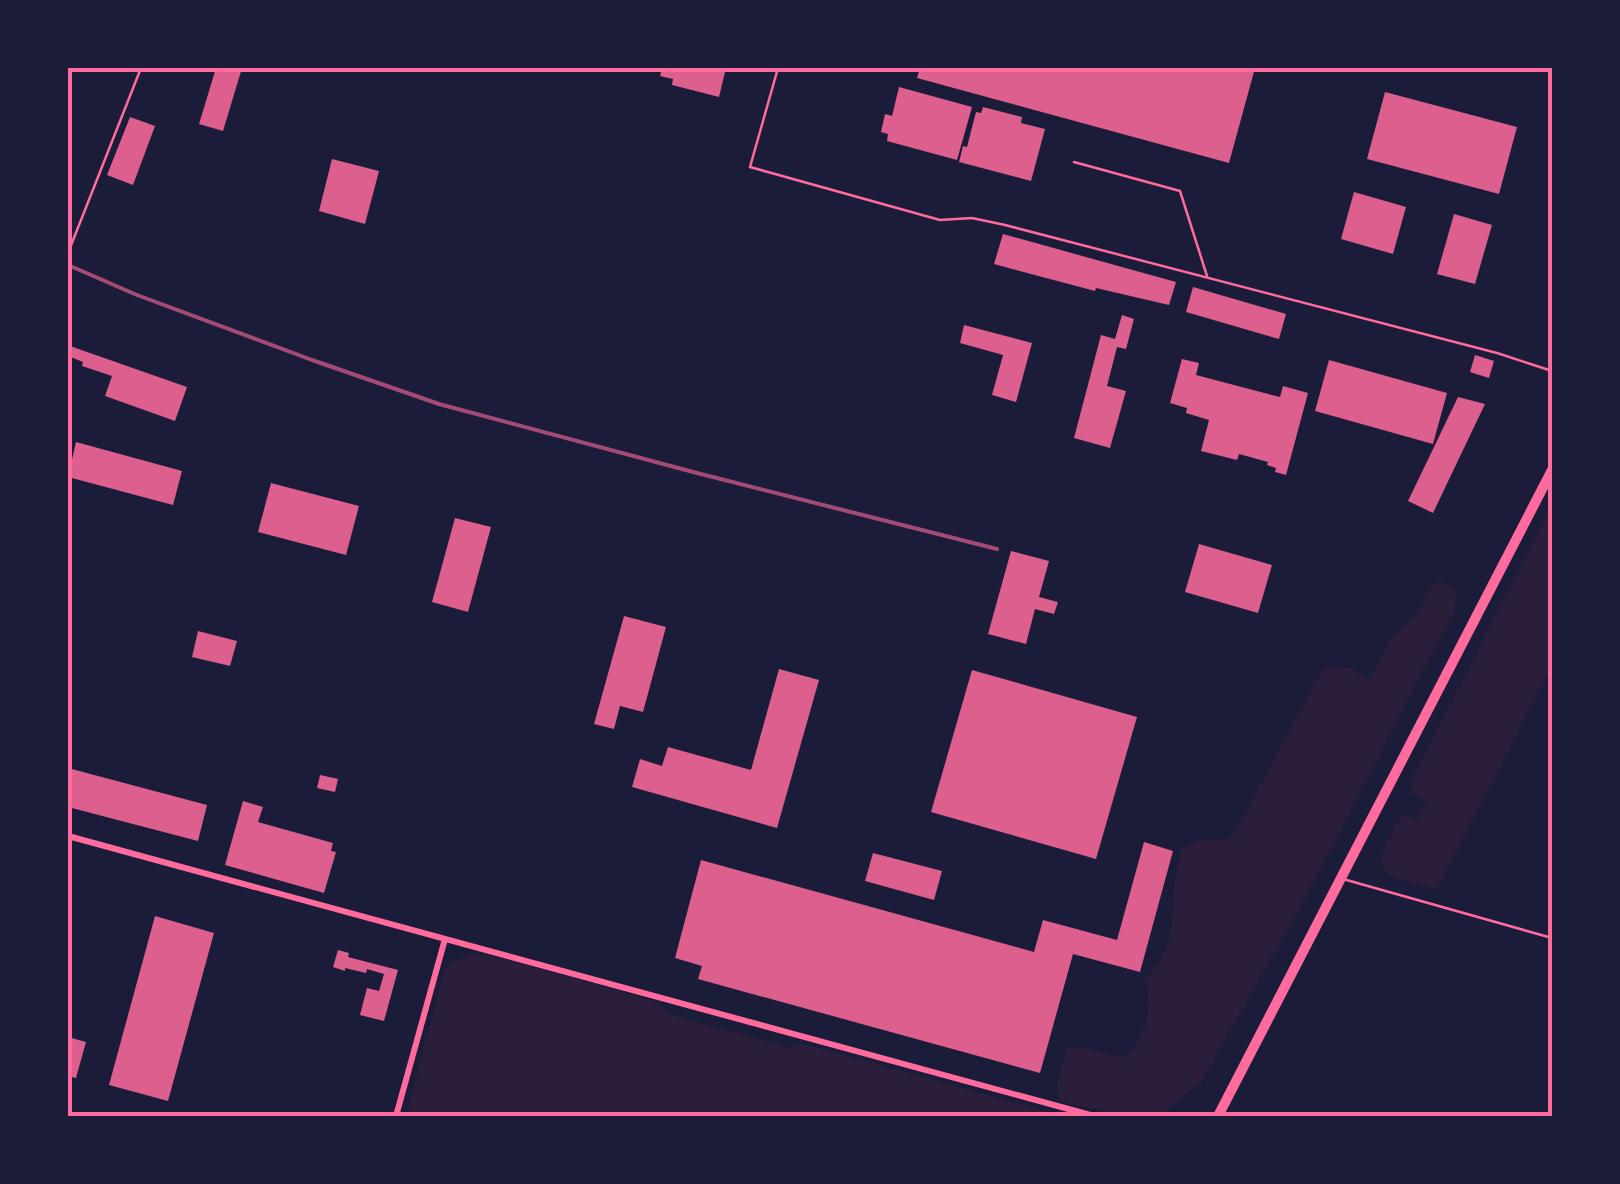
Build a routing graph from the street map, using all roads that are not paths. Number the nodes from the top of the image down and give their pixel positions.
1 (141, 68) edge
2 (778, 68) edge
3 (1074, 162) dead end
4 (68, 253) edge
5 (1208, 277) junction
6 (1552, 371) edge
7 (1552, 470) edge
8 (68, 836) edge
9 (1342, 879) junction
10 (1552, 938) edge
11 (445, 939) junction
12 (396, 1116) edge
13 (1094, 1116) edge
14 (1218, 1116) edge

1 - 4 lane
2 - 5 lane
3 - 5 lane
5 - 6 lane
7 - 9 main road
8 - 11 street
9 - 10 lane
9 - 14 main road
11 - 12 street
11 - 13 street

